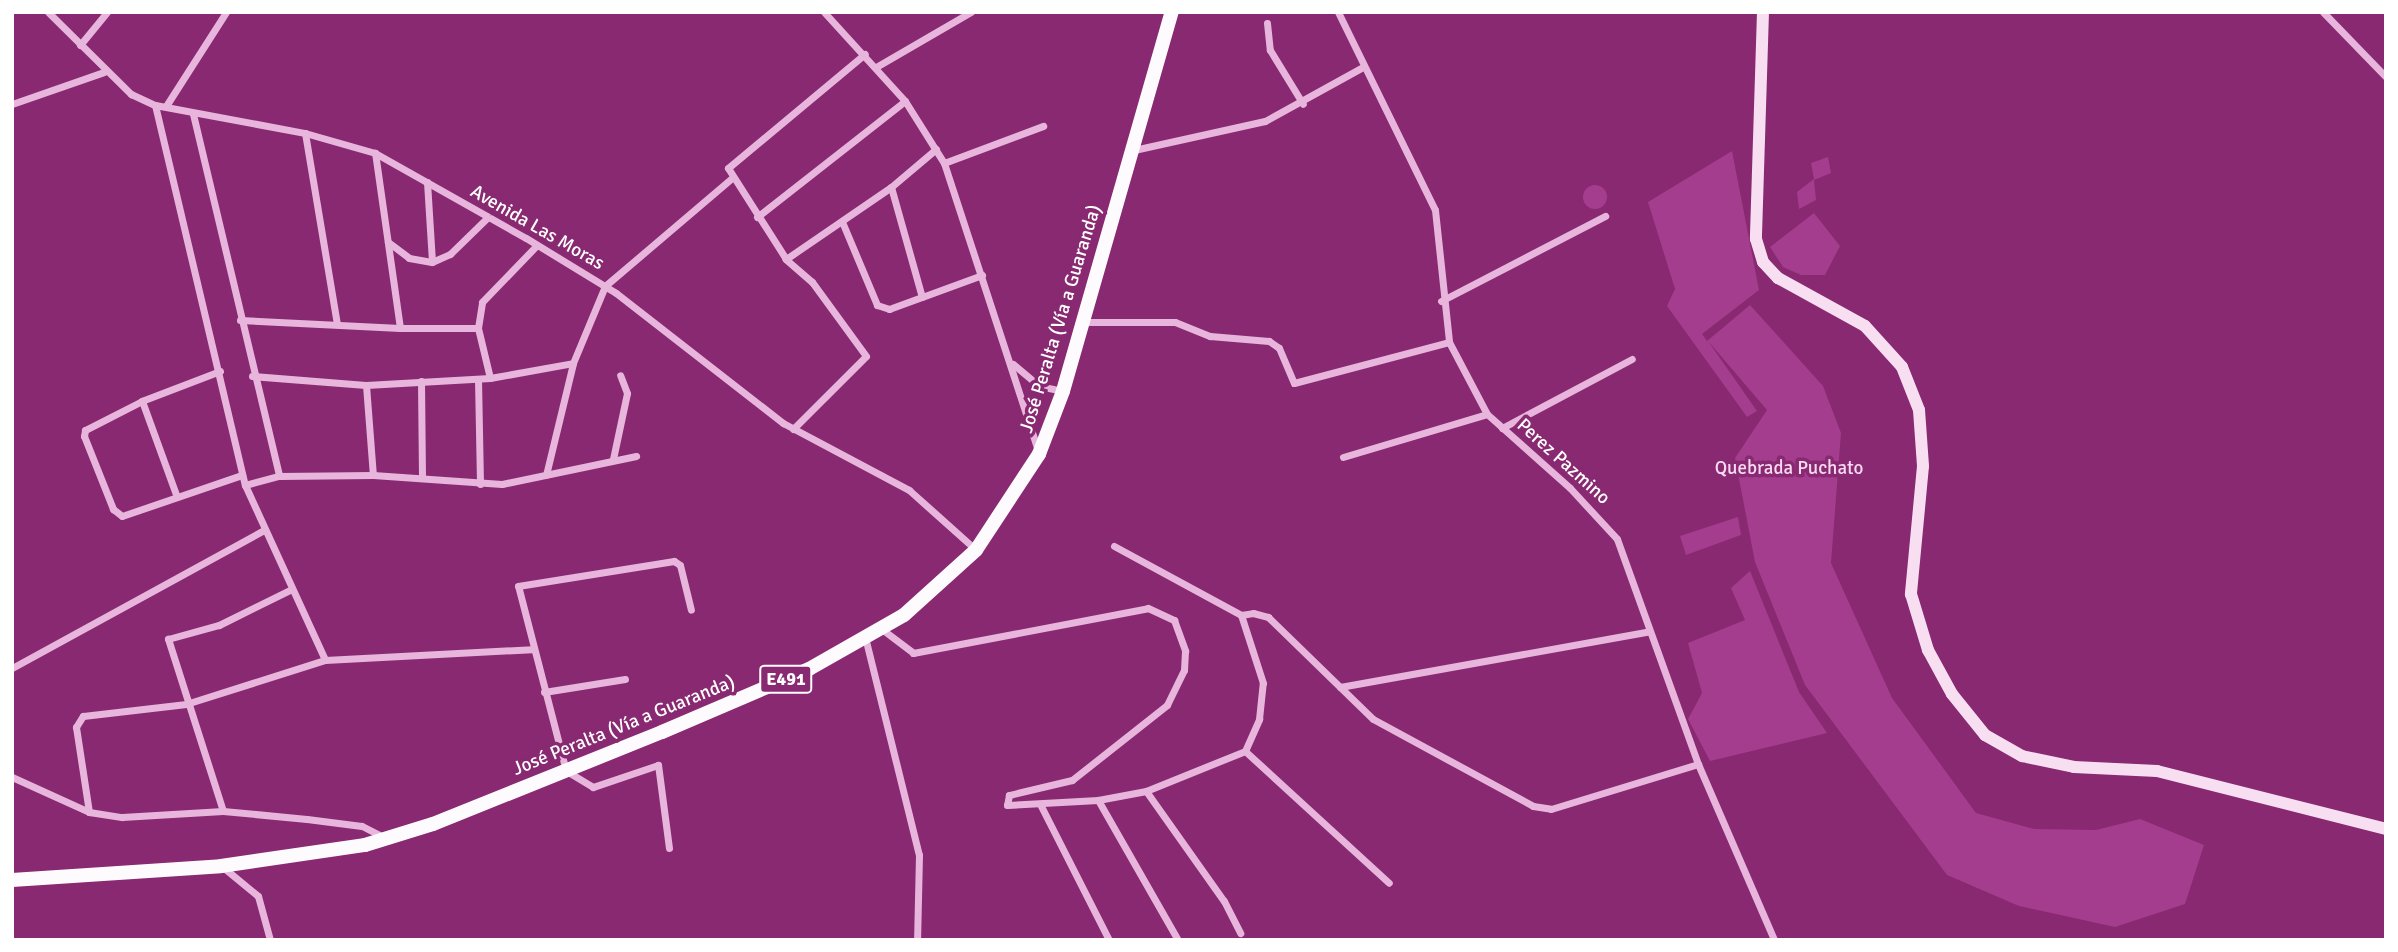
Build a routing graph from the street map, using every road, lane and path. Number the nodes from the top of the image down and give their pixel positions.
1 (48, 12) edge
2 (107, 12) edge
3 (226, 12) edge
4 (824, 12) edge
5 (971, 12) edge
6 (1171, 12) edge
7 (1338, 12) edge
8 (1763, 12) edge
9 (2323, 12) edge
10 (1267, 23) dead end
11 (80, 44) junction
12 (865, 54) junction
13 (876, 67) junction
14 (1361, 68) junction
15 (104, 72) junction
16 (2386, 77) edge
17 (905, 101) junction
18 (12, 104) edge
19 (1303, 104) junction
20 (155, 105) junction
21 (166, 106) junction
22 (193, 114) junction
23 (1043, 126) dead end
24 (305, 133) junction
25 (936, 149) junction
26 (1131, 150) junction
27 (375, 153) junction
28 (944, 163) junction
29 (733, 177) junction
30 (427, 182) junction
31 (891, 187) junction
32 (1605, 216) dead end
33 (488, 217) junction
34 (757, 217) junction
35 (843, 224) junction
36 (388, 243) junction
37 (537, 245) junction
38 (786, 259) junction
39 (432, 262) junction
40 (982, 275) junction
41 (605, 286) junction
42 (922, 297) junction
43 (1441, 301) junction
44 (240, 320) junction
45 (1082, 322) junction
46 (337, 324) junction
47 (400, 328) junction
48 (478, 328) junction
49 (1449, 342) junction
50 (1632, 359) dead end
51 (573, 363) junction
52 (1012, 363) junction
53 (220, 371) junction
54 (620, 375) dead end
55 (252, 376) junction
56 (490, 378) junction
57 (478, 379) junction
58 (421, 381) junction
59 (366, 385) junction
60 (1063, 391) junction
61 (142, 401) junction
62 (1488, 414) junction
63 (1502, 428) junction
64 (793, 429) junction
65 (1040, 454) junction
66 (636, 456) dead end
67 (1343, 457) dead end
68 (613, 459) junction
69 (242, 475) junction
70 (373, 475) junction
71 (546, 475) junction
72 (279, 476) junction
73 (422, 476) junction
74 (480, 484) junction
75 (245, 485) junction
76 (177, 497) junction
77 (264, 530) junction
78 (1114, 546) dead end
79 (976, 550) junction
80 (292, 589) junction
81 (691, 610) dead end
82 (1241, 615) junction
83 (883, 630) junction
84 (1647, 632) junction
85 (866, 641) junction
86 (532, 649) junction
87 (325, 660) junction
88 (12, 668) edge
89 (625, 678) dead end
90 (1340, 687) junction
91 (544, 692) junction
92 (186, 704) junction
93 (1245, 751) junction
94 (1698, 764) junction
95 (566, 771) junction
96 (12, 777) edge
97 (1146, 791) junction
98 (1098, 800) junction
99 (1041, 806) junction
100 (223, 811) junction
101 (89, 812) junction
102 (2386, 823) edge
103 (2370, 827) junction
104 (2386, 829) edge
105 (386, 838) junction
106 (669, 848) dead end
107 (221, 866) junction
108 (12, 880) edge
109 (1389, 883) dead end
110 (1240, 933) dead end
111 (270, 940) edge
112 (917, 940) edge
113 (1109, 940) edge
114 (1178, 940) edge
115 (1774, 940) edge

1 - 11 street, Avenida Las Moras
2 - 11 street
3 - 21 street
4 - 12 street
5 - 13 street
6 - 26 highway, José Peralta (Vía a Guaranda) / E491
7 - 14 street, Perez Pazmino
8 - 103 main road
9 - 16 street
10 - 19 street
11 - 15 street, Avenida Las Moras
12 - 13 street
12 - 29 street
13 - 17 street
14 - 19 street
14 - 43 street, Perez Pazmino
15 - 18 street
15 - 20 street, Avenida Las Moras
17 - 25 street
17 - 34 street
19 - 26 street
20 - 21 street, Avenida Las Moras
20 - 53 street
21 - 22 street, Avenida Las Moras
22 - 24 street, Avenida Las Moras
22 - 44 street
23 - 28 street
24 - 27 street, Avenida Las Moras
24 - 46 street
25 - 28 street
25 - 31 street
26 - 45 highway, José Peralta (Vía a Guaranda) / E491
27 - 30 street, Avenida Las Moras
27 - 36 street
28 - 40 street
29 - 34 street
29 - 41 street
30 - 33 street, Avenida Las Moras
30 - 39 street
31 - 35 street
31 - 42 street
32 - 43 street
33 - 37 street, Avenida Las Moras
33 - 39 street
34 - 38 street
35 - 38 street
35 - 42 street
36 - 39 street
36 - 47 street
37 - 41 street, Avenida Las Moras
37 - 48 street
38 - 64 street
40 - 42 street
40 - 52 street
41 - 51 street
41 - 64 street, Avenida Las Moras
43 - 49 street, Perez Pazmino
44 - 46 street
44 - 55 street
45 - 49 street
45 - 60 highway, José Peralta (Vía a Guaranda) / E491
46 - 47 street
47 - 48 street
48 - 56 street
49 - 62 street, Perez Pazmino
50 - 63 street
51 - 56 street
51 - 71 street
52 - 60 street
52 - 65 street
53 - 61 street
53 - 69 street
54 - 68 street
55 - 59 street
55 - 72 street
56 - 57 street
57 - 58 street
57 - 74 street
58 - 59 street
58 - 73 street
59 - 70 street
60 - 65 highway, José Peralta (Vía a Guaranda) / E491
61 - 76 street
61 - 76 street
62 - 63 street, Perez Pazmino
62 - 67 street
63 - 84 street, Perez Pazmino
64 - 79 street, Avenida Las Moras
65 - 79 highway, José Peralta (Vía a Guaranda) / E491
66 - 68 street
68 - 71 street
69 - 75 street
69 - 76 street
70 - 72 street
70 - 73 street
71 - 74 street
72 - 75 street
73 - 74 street
75 - 77 street
77 - 80 street
77 - 88 street
78 - 82 street
79 - 83 highway, José Peralta (Vía a Guaranda) / E491
80 - 87 street
80 - 92 street
81 - 86 street
82 - 90 street
82 - 93 street
83 - 85 highway, José Peralta (Vía a Guaranda) / E491
83 - 99 street
84 - 90 street
84 - 94 street, Perez Pazmino
85 - 95 highway, José Peralta (Vía a Guaranda) / E491
85 - 112 street
86 - 87 street
86 - 91 street
87 - 92 street
89 - 91 street
90 - 94 street
91 - 95 street
92 - 100 street
92 - 101 street
93 - 97 street
93 - 109 street
94 - 115 street, Perez Pazmino
95 - 105 highway, José Peralta (Vía a Guaranda) / E491
95 - 106 street
96 - 101 street
97 - 98 street
97 - 110 street
98 - 99 street
98 - 114 street
99 - 113 street
100 - 101 street
100 - 105 street
102 - 103 street
103 - 104 main road
105 - 107 highway, José Peralta (Vía a Guaranda) / E491
107 - 108 highway, José Peralta (Vía a Guaranda) / E491
107 - 111 street

